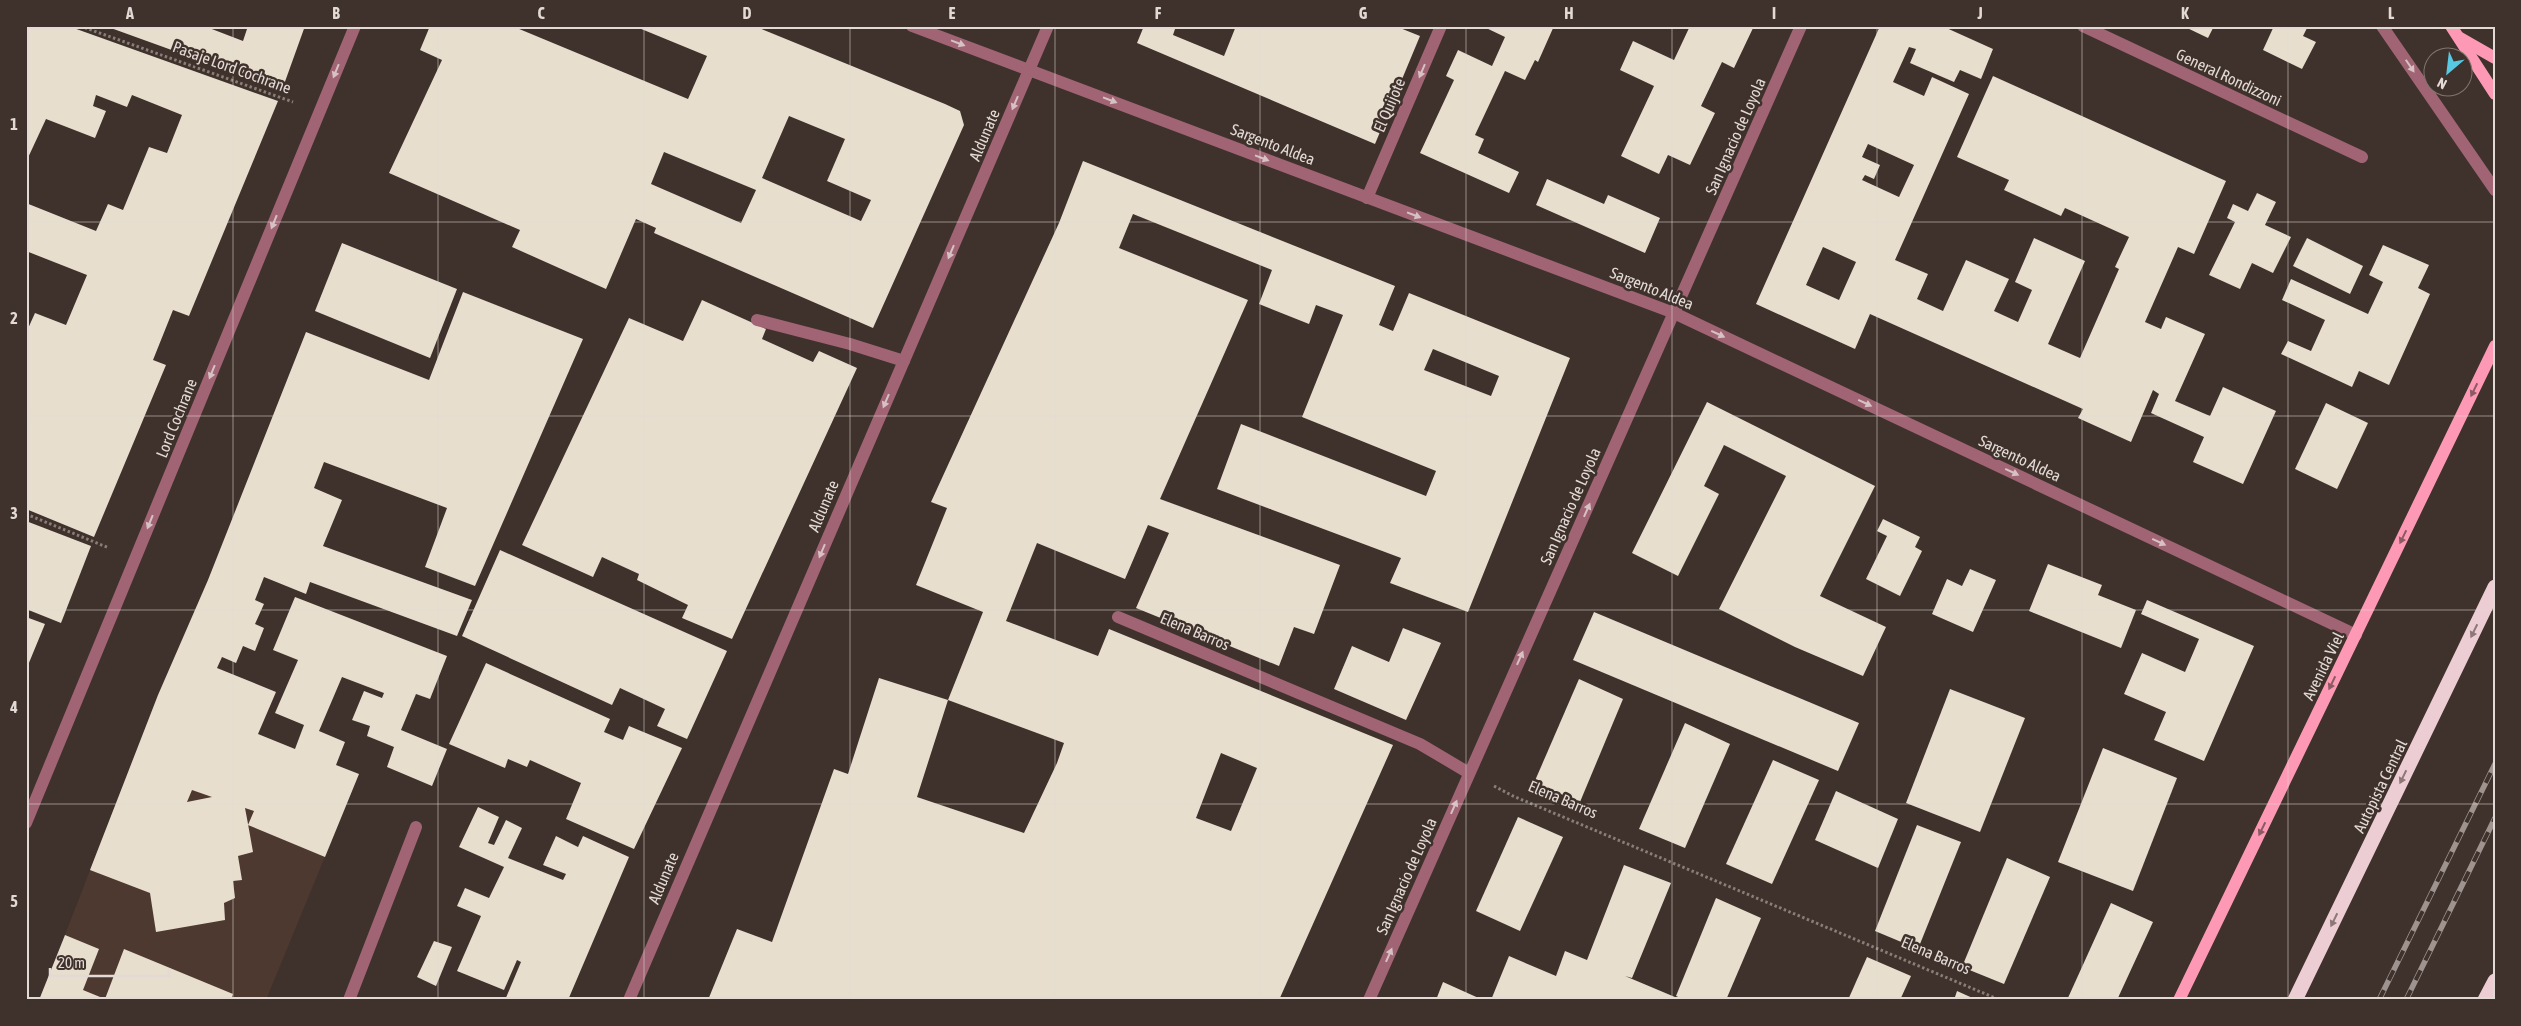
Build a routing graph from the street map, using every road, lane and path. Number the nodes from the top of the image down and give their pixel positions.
1 (80, 26) edge
2 (355, 26) edge
3 (912, 26) edge
4 (1048, 26) edge
5 (1441, 26) edge
6 (1802, 26) edge
7 (2083, 26) edge
8 (2382, 26) edge
9 (2454, 31) edge
10 (2495, 58) edge
11 (1030, 70) junction
12 (2495, 94) edge
13 (320, 112) junction
14 (2362, 157) dead end
15 (2495, 190) edge
16 (1367, 198) junction
17 (1674, 313) junction
18 (757, 320) dead end
19 (2495, 346) edge
20 (904, 361) junction
21 (26, 514) edge
22 (94, 542) dead end
23 (2495, 587) edge
24 (1118, 617) dead end
25 (2356, 634) junction
26 (1469, 773) junction
27 (26, 823) edge
28 (416, 827) dead end
29 (2495, 981) edge
30 (349, 1000) edge
31 (629, 1000) edge
32 (1369, 1000) edge
33 (2000, 1000) edge
34 (2179, 1000) edge
35 (2295, 1000) edge
36 (2485, 1000) edge

1 - 13 path, Pasaje Lord Cochrane
2 -> 13 street, Lord Cochrane
3 -> 11 street, Sargento Aldea
4 - 11 street, Aldunate
5 -> 16 street, El Quijote
6 - 17 street, San Ignacio de Loyola
7 - 14 street, General Rondizzoni
8 -> 15 street
9 - 10 main road
9 - 12 main road
11 -> 16 street, Sargento Aldea
11 -> 20 street, Aldunate
13 -> 27 street, Lord Cochrane
16 -> 17 street, Sargento Aldea
17 -> 25 street, Sargento Aldea
26 -> 17 street, San Ignacio de Loyola
18 - 20 street
19 -> 25 main road, Avenida Viel
20 -> 31 street, Aldunate
21 - 22 path
23 -> 35 highway, Autopista Central
24 - 26 street, Elena Barros
25 -> 34 main road, Avenida Viel
32 -> 26 street, San Ignacio de Loyola
26 - 33 path, Elena Barros
28 - 30 street
29 - 36 highway

